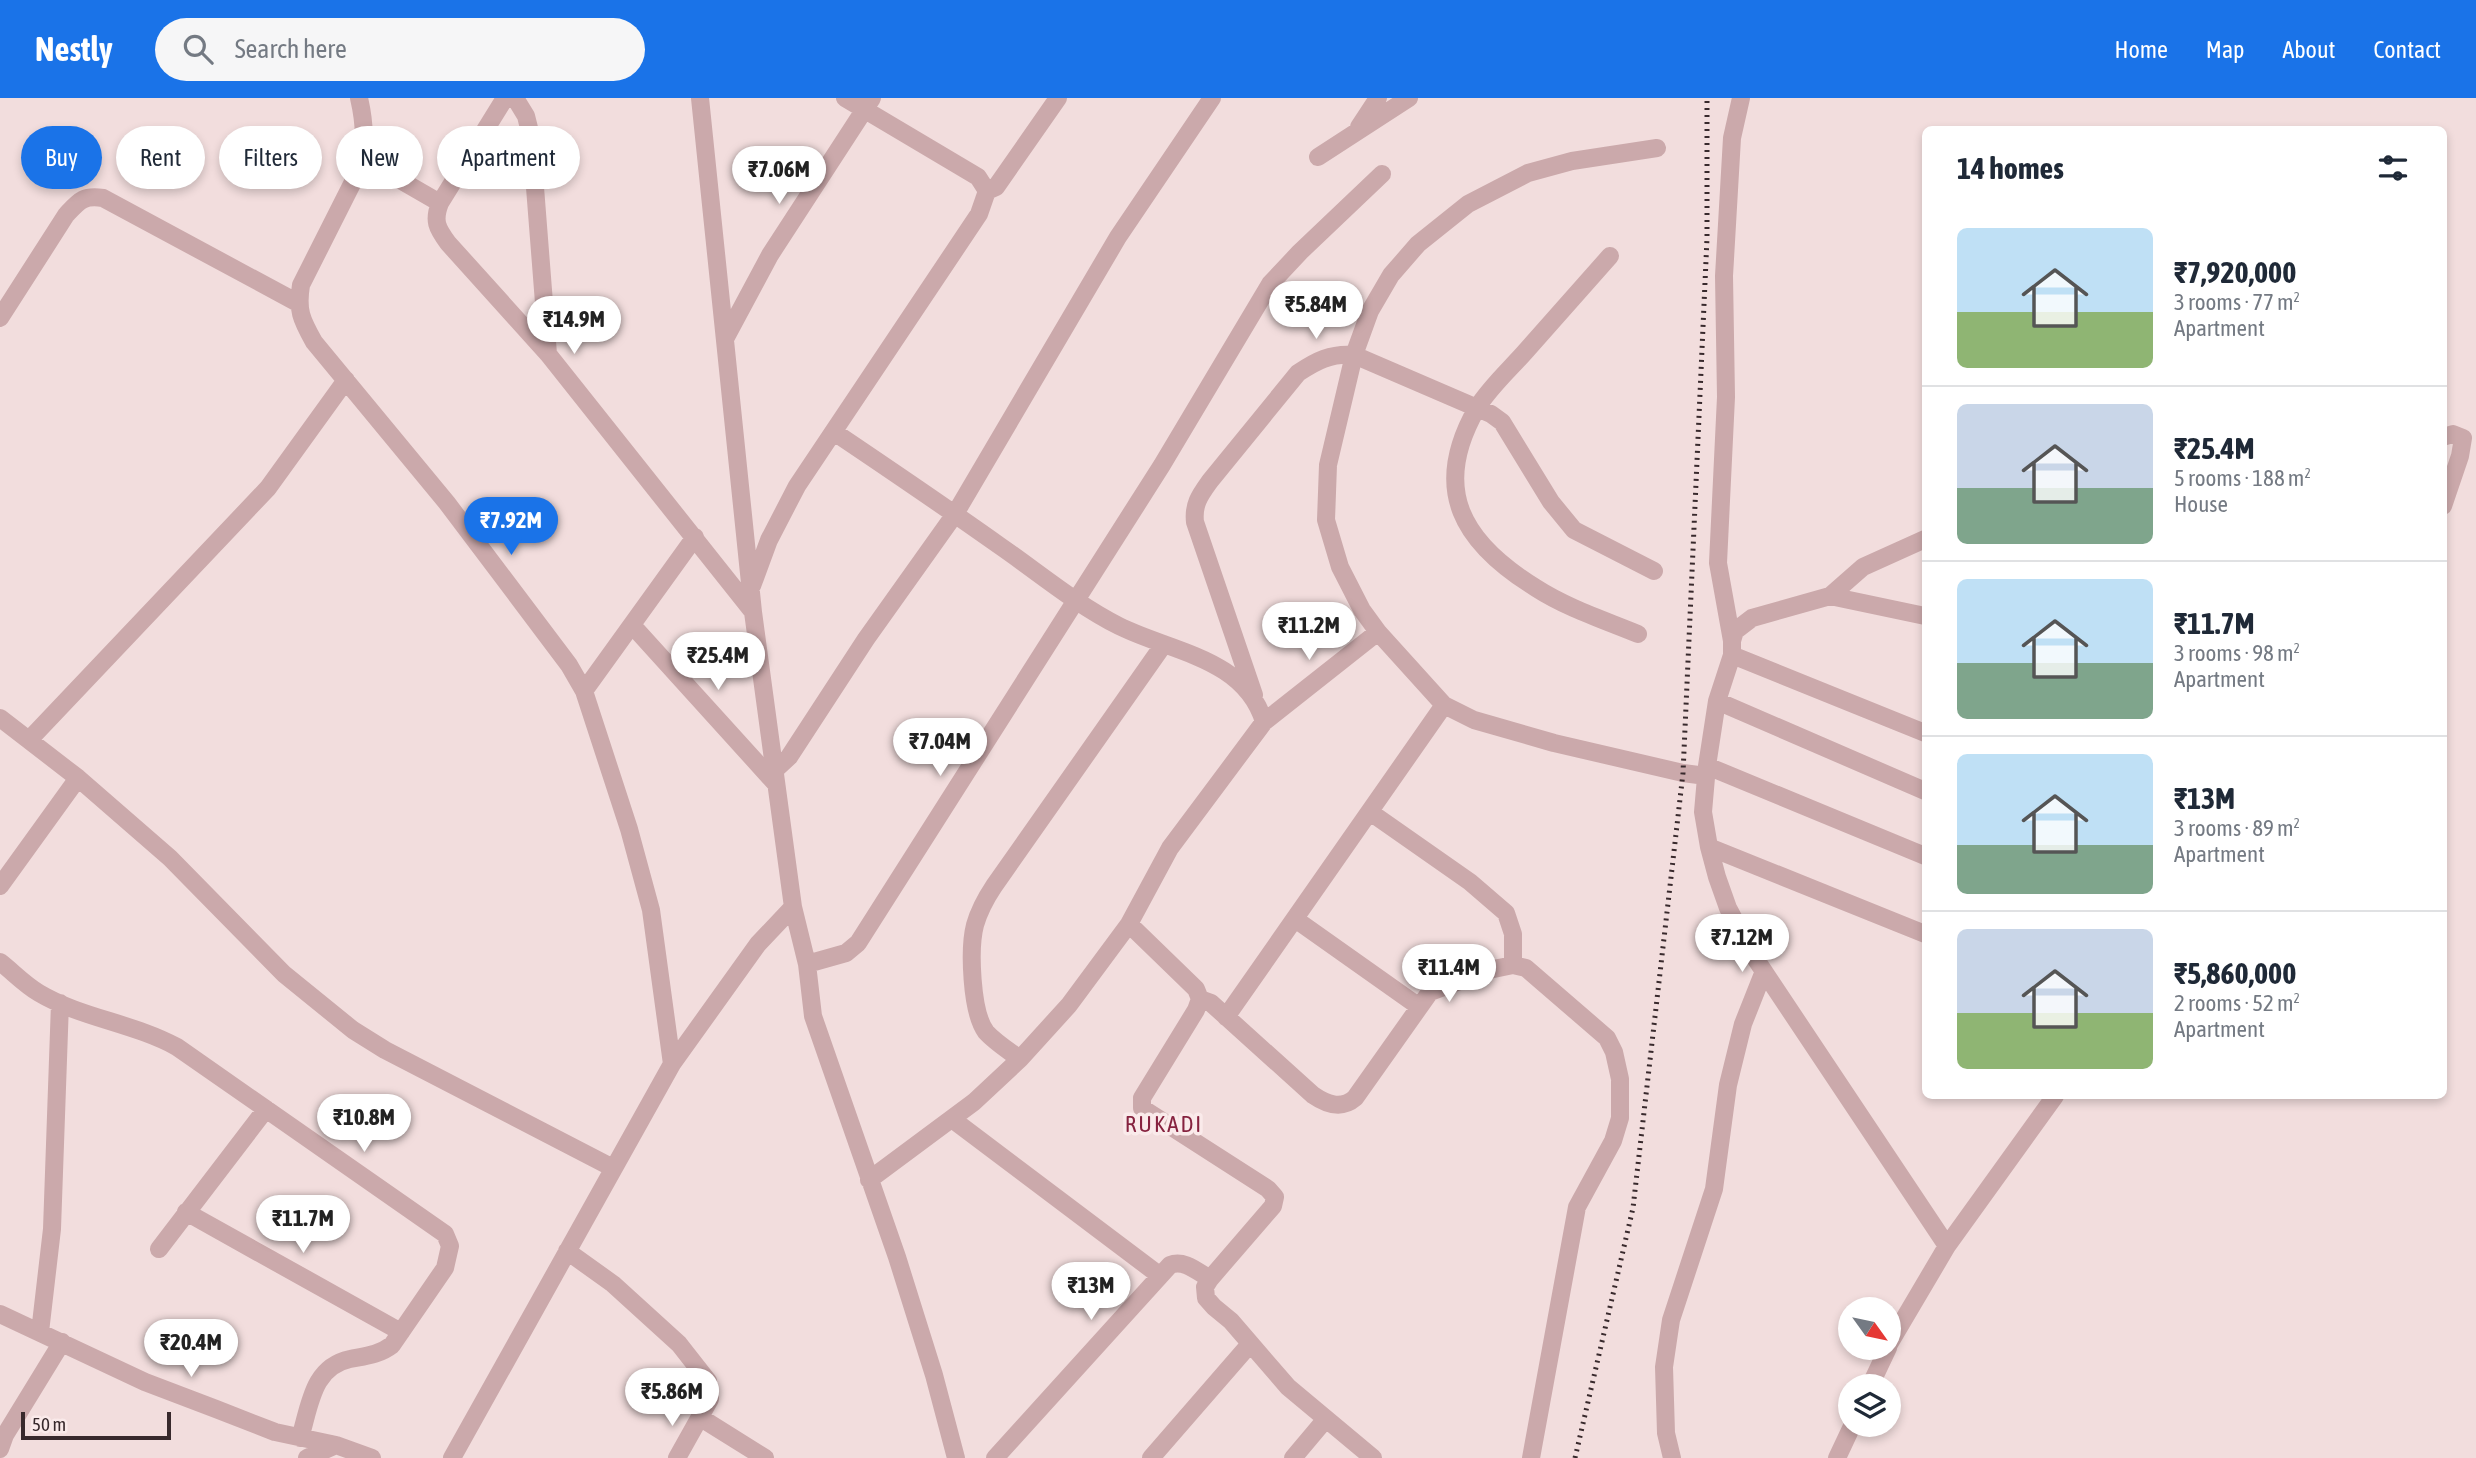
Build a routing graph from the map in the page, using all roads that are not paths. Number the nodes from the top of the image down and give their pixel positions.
1 (359, 98) edge
2 (505, 98) edge
3 (515, 98) edge
4 (699, 98) edge
5 (845, 98) edge
6 (1058, 98) edge
7 (1212, 98) edge
8 (1378, 98) edge
9 (1409, 98) edge
10 (1741, 98) edge
11 (867, 104) edge
12 (363, 126) edge
13 (1355, 133) junction
14 (1657, 148) dead end
15 (1318, 157) dead end
16 (1382, 174) dead end
17 (349, 189) edge
18 (416, 189) edge
19 (987, 191) junction
20 (440, 203) junction
21 (1609, 256) dead end
22 (298, 303) junction
23 (0, 317) edge
24 (725, 339) junction
25 (548, 354) junction
26 (1353, 355) junction
27 (346, 380) junction
28 (1478, 406) junction
29 (834, 432) junction
30 (2447, 436) edge
31 (2447, 494) edge
32 (955, 514) junction
33 (695, 537) junction
34 (1922, 540) edge
35 (1654, 571) dead end
36 (750, 589) junction
37 (1830, 596) junction
38 (1076, 599) junction
39 (753, 612) junction
40 (1922, 615) edge
41 (632, 625) junction
42 (1378, 632) junction
43 (1638, 634) dead end
44 (1164, 644) junction
45 (1732, 648) junction
46 (584, 691) junction
47 (1256, 700) junction
48 (1717, 701) junction
49 (1444, 705) junction
50 (0, 718) edge
51 (1264, 722) junction
52 (1922, 732) edge
53 (29, 740) junction
54 (1706, 771) junction
55 (776, 777) junction
56 (78, 778) junction
57 (1922, 790) edge
58 (1370, 813) junction
59 (1709, 847) junction
60 (1922, 855) edge
61 (0, 886) edge
62 (793, 907) junction
63 (1295, 919) junction
64 (1129, 924) junction
65 (1922, 933) edge
66 (0, 962) edge
67 (807, 964) junction
68 (1513, 965) junction
69 (1764, 971) junction
70 (1200, 999) junction
71 (60, 1003) junction
72 (1418, 1006) junction
73 (1226, 1017) junction
74 (1020, 1059) junction
75 (672, 1064) junction
76 (2053, 1099) edge
77 (266, 1109) junction
78 (952, 1119) junction
79 (613, 1168) junction
80 (869, 1180) junction
81 (186, 1212) junction
82 (1947, 1246) junction
83 (159, 1250) dead end
84 (567, 1251) junction
85 (1159, 1275) junction
86 (1210, 1279) junction
87 (0, 1314) edge
88 (1901, 1325) edge
89 (40, 1332) junction
90 (401, 1332) junction
91 (62, 1342) junction
92 (1251, 1344) junction
93 (701, 1418) junction
94 (1325, 1420) junction
95 (1847, 1437) edge
96 (299, 1438) junction
97 (336, 1445) junction
98 (0, 1448) edge
99 (307, 1458) edge
100 (372, 1458) edge
101 (452, 1458) edge
102 (677, 1458) edge
103 (765, 1458) edge
104 (956, 1458) edge
105 (995, 1458) edge
106 (1151, 1458) edge
107 (1293, 1458) edge
108 (1373, 1458) edge
109 (1531, 1458) edge
110 (1672, 1458) edge
111 (1837, 1458) edge

1 - 12 street
2 - 20 street
3 - 25 street
4 - 24 street
5 - 11 street
6 - 19 street
7 - 32 street
8 - 13 street
9 - 13 street
10 - 45 street
11 - 19 street
11 - 24 street
13 - 15 street
14 - 26 street
16 - 38 street
17 - 22 street
18 - 20 street
19 - 29 street
20 - 25 street
21 - 28 street
22 - 23 street
22 - 27 street
24 - 36 street
25 - 33 street
26 - 28 street
26 - 42 street
26 - 47 street
27 - 46 street
27 - 53 street
28 - 35 street
28 - 43 street
29 - 32 street
29 - 36 street
30 - 31 street
32 - 38 street
32 - 55 street
33 - 39 street
33 - 41 street
34 - 37 street
36 - 39 street
37 - 40 street
37 - 45 street
38 - 44 street
38 - 67 street
39 - 55 street
41 - 46 street
41 - 55 street
42 - 49 street
42 - 51 street
44 - 47 street
44 - 74 street
45 - 48 street
45 - 52 street
46 - 75 street
47 - 51 street
48 - 54 street
48 - 57 street
49 - 54 street
49 - 58 street
50 - 53 street
51 - 64 street
53 - 56 street
54 - 59 street
54 - 60 street
55 - 62 street
56 - 61 street
56 - 79 street
58 - 63 street
58 - 68 street
59 - 65 street
59 - 69 street
62 - 67 street
62 - 75 street
63 - 72 street
63 - 73 street
64 - 70 street
64 - 74 street
66 - 71 street
67 - 80 street
68 - 72 street
68 - 109 street
69 - 82 street
69 - 110 street
70 - 73 street
70 - 86 street
71 - 77 street
71 - 89 street
72 - 73 street
74 - 78 street
75 - 79 street
76 - 82 street
77 - 81 street
77 - 90 street
78 - 80 street
78 - 85 street
79 - 84 street
80 - 104 street
81 - 83 street
81 - 90 street
82 - 88 street
84 - 93 street
84 - 101 street
85 - 86 street
85 - 105 street
86 - 92 street
87 - 89 street
89 - 91 street
90 - 96 street
91 - 96 street
91 - 98 street
92 - 94 street
92 - 106 street
93 - 102 street
93 - 103 street
94 - 107 street
94 - 108 street
95 - 111 street
96 - 97 street
97 - 99 street
97 - 100 street

